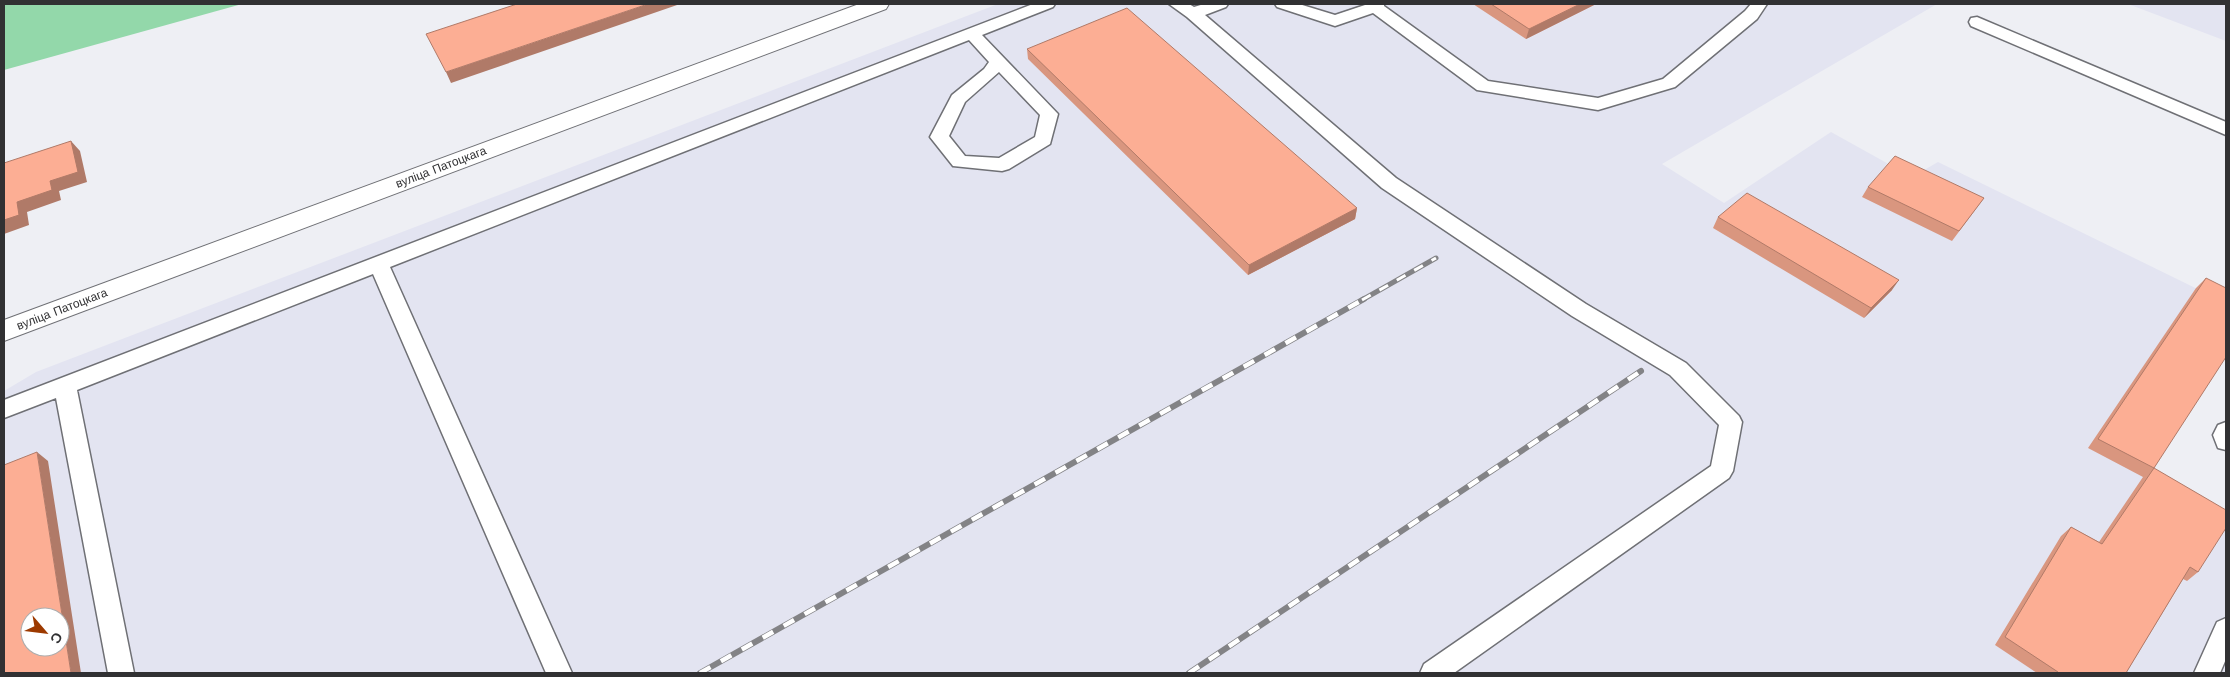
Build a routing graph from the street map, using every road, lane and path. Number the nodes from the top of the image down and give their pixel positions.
1 (878, 4) edge
2 (1047, 4) edge
3 (1220, 4) edge
4 (1283, 4) edge
5 (1759, 4) edge
6 (1375, 5) edge
7 (1185, 8) edge
8 (1976, 22) dead end
9 (971, 33) junction
10 (998, 61) junction
11 (2226, 129) edge
12 (378, 263) junction
13 (4, 331) edge
14 (65, 385) junction
15 (4, 409) edge
16 (2226, 431) edge
17 (2226, 441) edge
18 (2226, 630) edge
19 (121, 673) edge
20 (559, 673) edge
21 (1433, 673) edge
22 (2207, 673) edge

1 - 13 street, вуліца Патоцкага
2 - 9 lane
3 - 7 lane
4 - 6 lane
5 - 6 lane
7 - 21 lane
8 - 11 lane
9 - 10 lane
9 - 12 lane
10 - 10 lane
12 - 14 lane
12 - 20 lane
14 - 15 lane
14 - 19 lane
16 - 17 lane
18 - 22 lane

